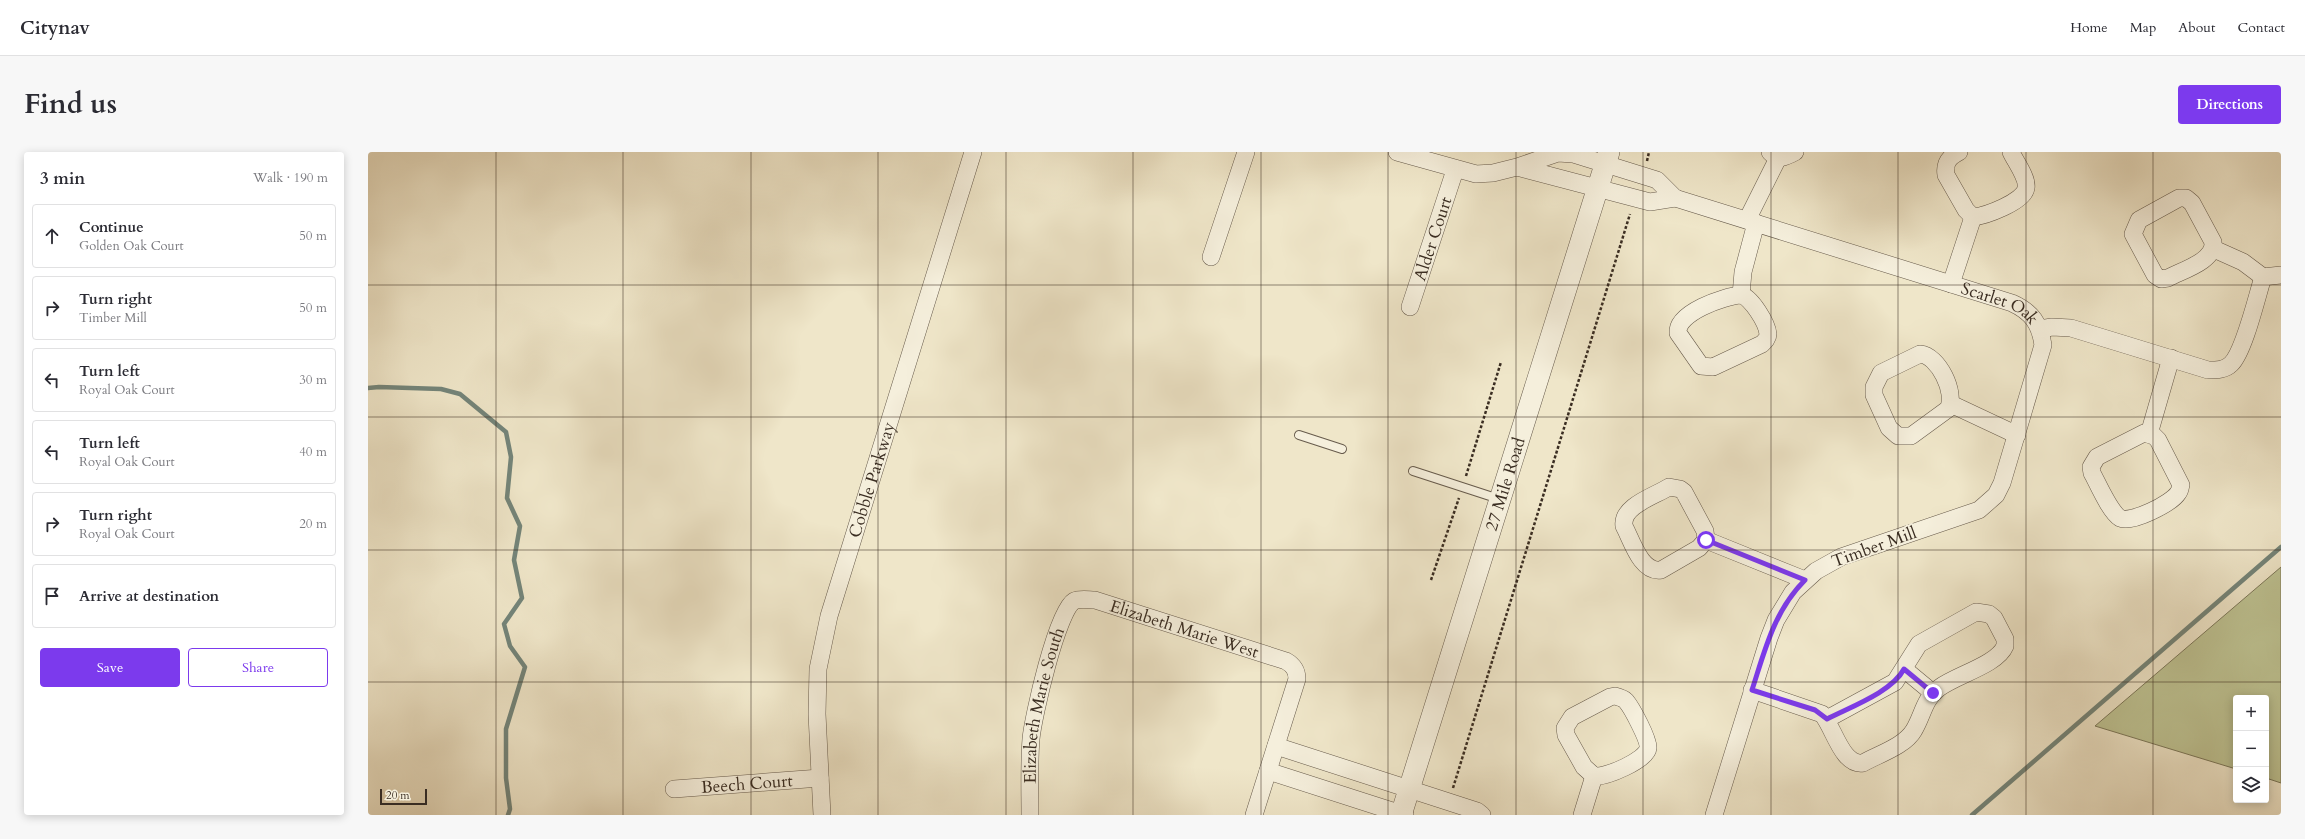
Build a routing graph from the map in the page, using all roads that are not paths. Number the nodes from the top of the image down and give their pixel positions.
1 (973, 152) edge
2 (1246, 152) edge
3 (1397, 152) edge
4 (1795, 152) edge
5 (1959, 152) edge
6 (2010, 152) edge
7 (1774, 155) edge
8 (1607, 157) edge
9 (1517, 167) junction
10 (1455, 170) junction
11 (1597, 189) junction
12 (1675, 198) junction
13 (1973, 217) junction
14 (1752, 222) junction
15 (2214, 249) junction
16 (1211, 257) dead end
17 (2281, 275) edge
18 (2263, 277) junction
19 (1951, 284) junction
20 (1741, 295) junction
21 (1410, 307) dead end
22 (2040, 329) junction
23 (2171, 358) junction
24 (1951, 404) junction
25 (2149, 434) junction
26 (1299, 435) dead end
27 (2017, 435) junction
28 (1342, 449) dead end
29 (1413, 471) dead end
30 (1500, 499) junction
31 (1706, 540) junction
32 (1805, 580) junction
33 (1074, 601) joint
34 (1904, 669) junction
35 (1752, 690) junction
36 (1933, 693) junction
37 (1827, 719) junction
38 (1276, 746) junction
39 (1268, 771) junction
40 (1594, 776) junction
41 (820, 778) junction
42 (674, 789) dead end
43 (1410, 789) junction
44 (822, 815) edge
45 (1030, 815) edge
46 (1254, 815) edge
47 (1403, 815) edge
48 (1482, 815) edge
49 (1582, 815) edge
50 (1714, 815) edge

1 - 41 street, Cobble Parkway
2 - 16 street
3 - 10 street, Scarlet Oak
4 - 7 street
5 - 13 street
6 - 13 street
7 - 14 street
8 - 9 street, Scarlet Oak
8 - 11 street, 27 Mile Road
8 - 12 street, Scarlet Oak
9 - 10 street, Scarlet Oak
9 - 11 street, Scarlet Oak
10 - 21 street, Alder Court
11 - 12 street, Scarlet Oak
11 - 30 street, 27 Mile Road
12 - 14 street, Scarlet Oak
13 - 19 street
14 - 19 street, Scarlet Oak
14 - 20 street
15 - 15 street
15 - 18 street
17 - 18 street
18 - 23 street, Scarlet Oak
19 - 22 street, Scarlet Oak
20 - 20 street
22 - 23 street, Scarlet Oak
22 - 27 street, Timber Mill
23 - 25 street
24 - 24 street
24 - 27 street
25 - 25 street
26 - 28 lane
27 - 32 street, Timber Mill
29 - 30 lane
30 - 43 street, 27 Mile Road
31 - 31 street
31 - 32 street
32 - 35 street, Timber Mill
33 - 38 street, Elizabeth Marie West
33 - 45 street, Elizabeth Marie South
34 - 36 street
34 - 36 street
34 - 37 street
35 - 37 street
35 - 50 street, Timber Mill
36 - 37 street
38 - 39 street
38 - 43 street
39 - 46 street
39 - 47 street
40 - 40 street
40 - 49 street
41 - 42 street, Beech Court
41 - 44 street, Cobble Parkway
43 - 47 street, 27 Mile Road
43 - 48 street

